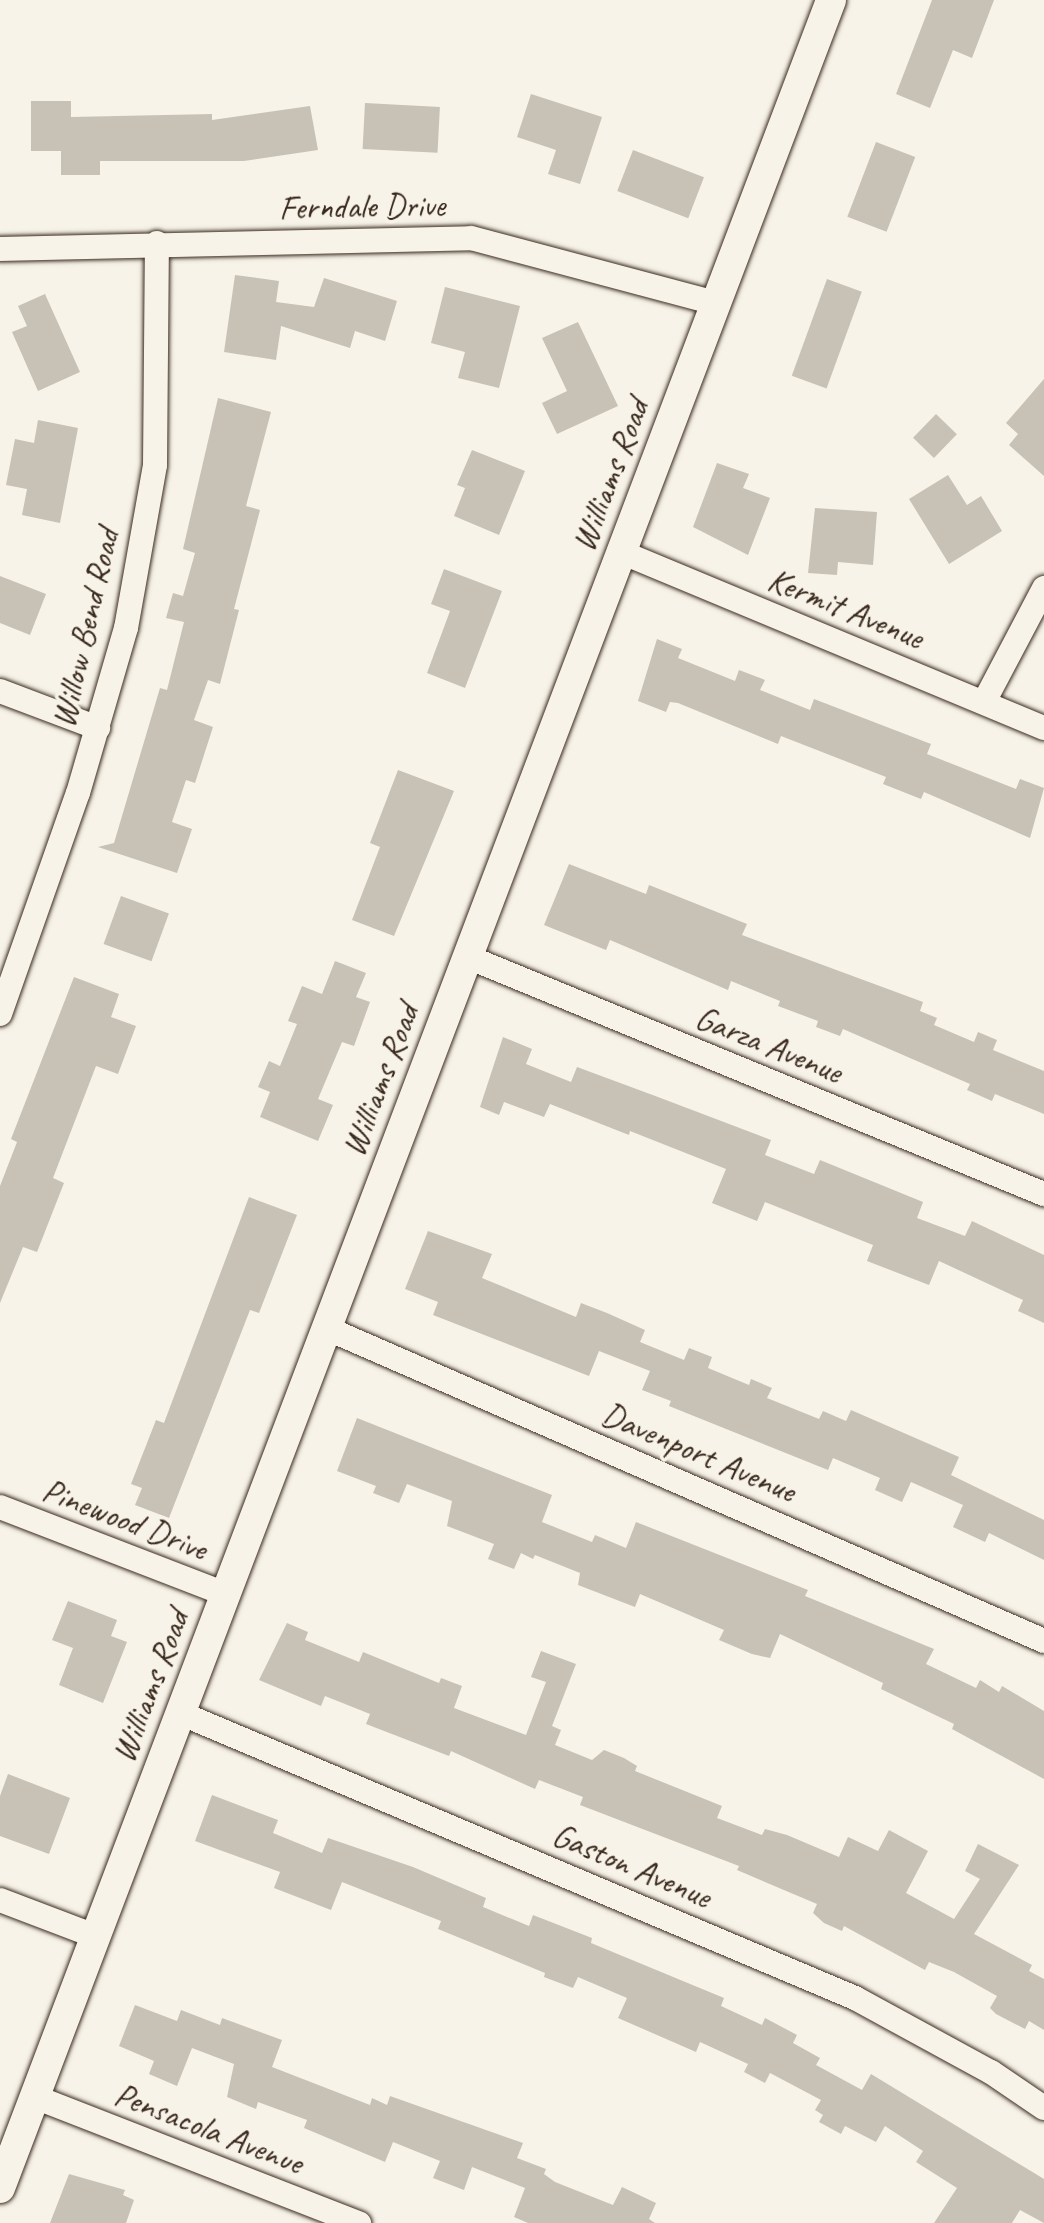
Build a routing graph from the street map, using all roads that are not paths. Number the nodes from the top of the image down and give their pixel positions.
1 (831, 0) edge
2 (157, 243) junction
3 (0, 249) edge
4 (716, 303) junction
5 (621, 552) junction
6 (1044, 588) edge
7 (0, 691) edge
8 (984, 702) junction
9 (98, 728) junction
10 (1044, 728) edge
11 (468, 957) junction
12 (0, 1014) edge
13 (1044, 1194) edge
14 (326, 1328) junction
15 (0, 1507) edge
16 (226, 1594) junction
17 (1044, 1641) edge
18 (180, 1713) junction
19 (0, 1900) edge
20 (95, 1936) junction
21 (35, 2097) junction
22 (1044, 2108) edge
23 (0, 2188) edge
24 (359, 2223) edge

1 - 4 street, Williams Road
2 - 3 street, Ferndale Drive
2 - 4 street, Ferndale Drive
2 - 9 street, Willow Bend Road
4 - 5 street, Williams Road
5 - 8 street, Kermit Avenue
5 - 11 street, Williams Road
6 - 8 street
7 - 9 street
8 - 10 street, Kermit Avenue
9 - 12 street, Willow Bend Road
11 - 13 street, Garza Avenue
11 - 14 street, Williams Road
14 - 16 street, Williams Road
14 - 17 street, Davenport Avenue
15 - 16 street, Pinewood Drive
16 - 18 street, Williams Road
18 - 20 street, Williams Road
18 - 22 street, Gaston Avenue
19 - 20 street
20 - 21 street, Williams Road
21 - 23 street, Williams Road
21 - 24 street, Pensacola Avenue

